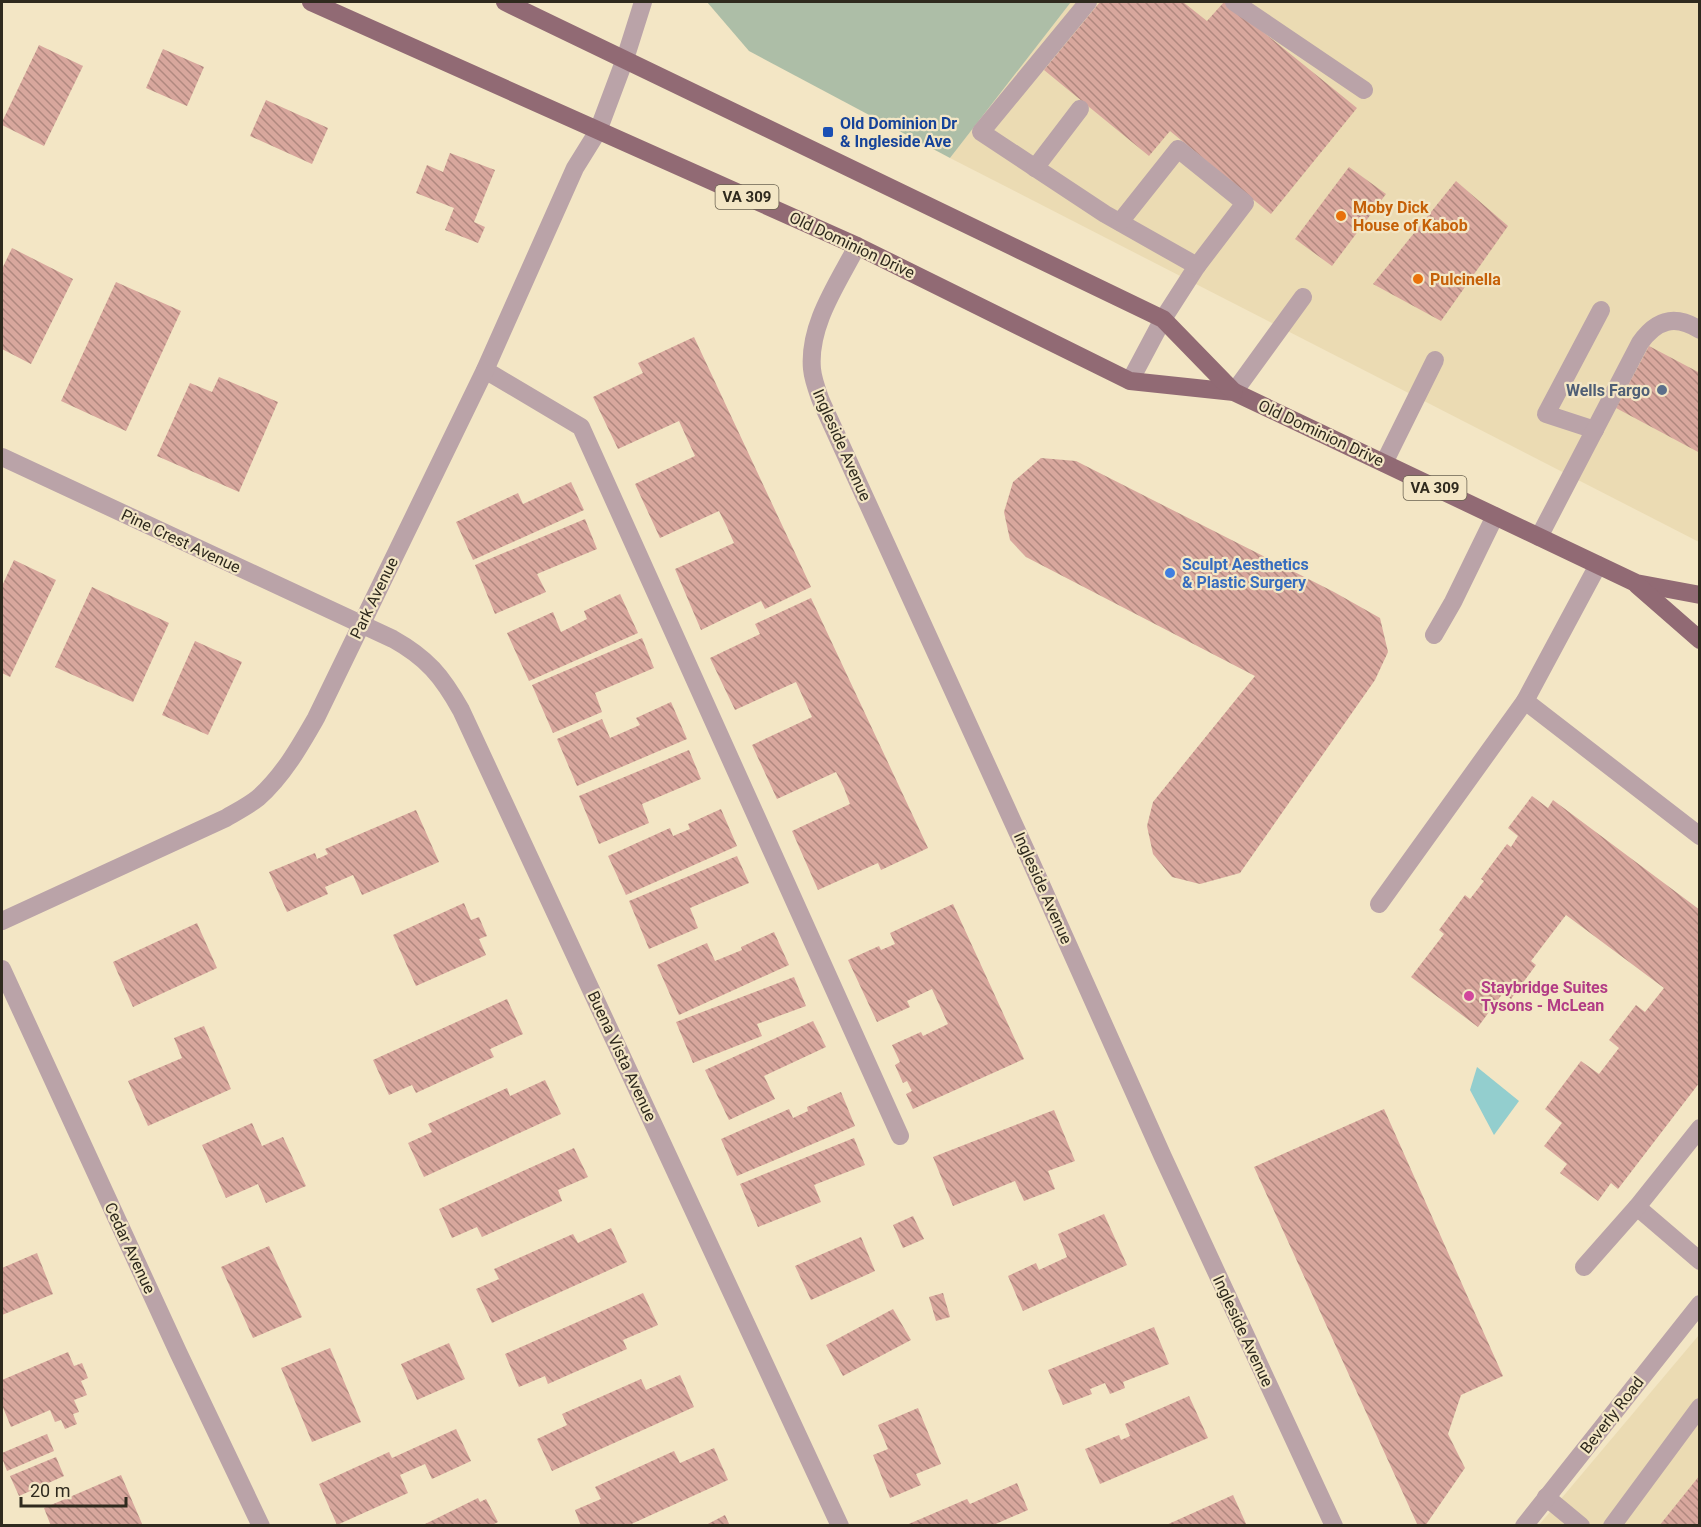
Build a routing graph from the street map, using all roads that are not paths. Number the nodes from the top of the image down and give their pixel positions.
1 (311, 2) edge
2 (505, 2) edge
3 (643, 2) edge
4 (1088, 2) edge
5 (1234, 2) edge
6 (625, 59) junction
7 (1364, 90) dead end
8 (1080, 110) dead end
9 (598, 131) junction
10 (1035, 168) junction
11 (1120, 222) junction
12 (857, 246) junction
13 (1197, 266) junction
14 (1303, 297) dead end
15 (1601, 310) dead end
16 (1163, 319) junction
17 (1700, 330) edge
18 (1435, 360) dead end
19 (485, 370) junction
20 (1130, 381) junction
21 (1234, 392) junction
22 (1595, 430) junction
23 (2, 457) edge
24 (1384, 463) junction
25 (1495, 516) junction
26 (1539, 537) junction
27 (1598, 565) junction
28 (1636, 584) junction
29 (1700, 595) edge
30 (361, 625) junction
31 (1434, 635) dead end
32 (1700, 640) edge
33 (1525, 701) junction
34 (1700, 836) edge
35 (1379, 904) dead end
36 (2, 921) edge
37 (2, 969) edge
38 (1700, 1128) edge
39 (900, 1136) dead end
40 (1637, 1207) junction
41 (1700, 1261) edge
42 (1584, 1267) dead end
43 (1697, 1313) edge
44 (1700, 1407) edge
45 (1546, 1497) junction
46 (261, 1526) edge
47 (840, 1526) edge
48 (1334, 1526) edge
49 (1524, 1526) edge
50 (1581, 1526) edge
51 (1612, 1526) edge

1 - 9 main road, Old Dominion Drive / VA 309
2 - 6 main road, Old Dominion Drive / VA 309
3 - 6 street
4 - 10 street
5 - 7 street
6 - 9 street
6 - 16 main road, Old Dominion Drive / VA 309
8 - 10 street
9 - 12 main road, Old Dominion Drive / VA 309
9 - 19 street, Park Avenue
10 - 11 street
11 - 13 street
11 - 13 street
12 - 20 main road, Old Dominion Drive / VA 309
12 - 48 street, Ingleside Avenue
13 - 16 street
14 - 21 street
15 - 22 street
16 - 20 street
16 - 21 main road, Old Dominion Drive / VA 309
17 - 22 street
18 - 24 street
19 - 30 street, Park Avenue
19 - 39 street
20 - 21 main road, Old Dominion Drive / VA 309
21 - 24 main road, Old Dominion Drive / VA 309
22 - 26 street
23 - 30 street, Pine Crest Avenue
24 - 25 main road, Old Dominion Drive / VA 309
25 - 26 main road, Old Dominion Drive / VA 309
25 - 31 street
26 - 27 main road, Old Dominion Drive / VA 309
27 - 28 main road, Old Dominion Drive / VA 309
27 - 33 street
28 - 29 main road, Old Dominion Drive / VA 309
28 - 32 main road, Old Dominion Drive / VA 309
30 - 36 street, Park Avenue
30 - 47 street, Buena Vista Avenue
33 - 34 street
33 - 35 street
37 - 46 street, Cedar Avenue
38 - 40 street
40 - 41 street
40 - 42 street
43 - 45 street, Beverly Road
44 - 51 street
45 - 49 street, Beverly Road
45 - 50 street

